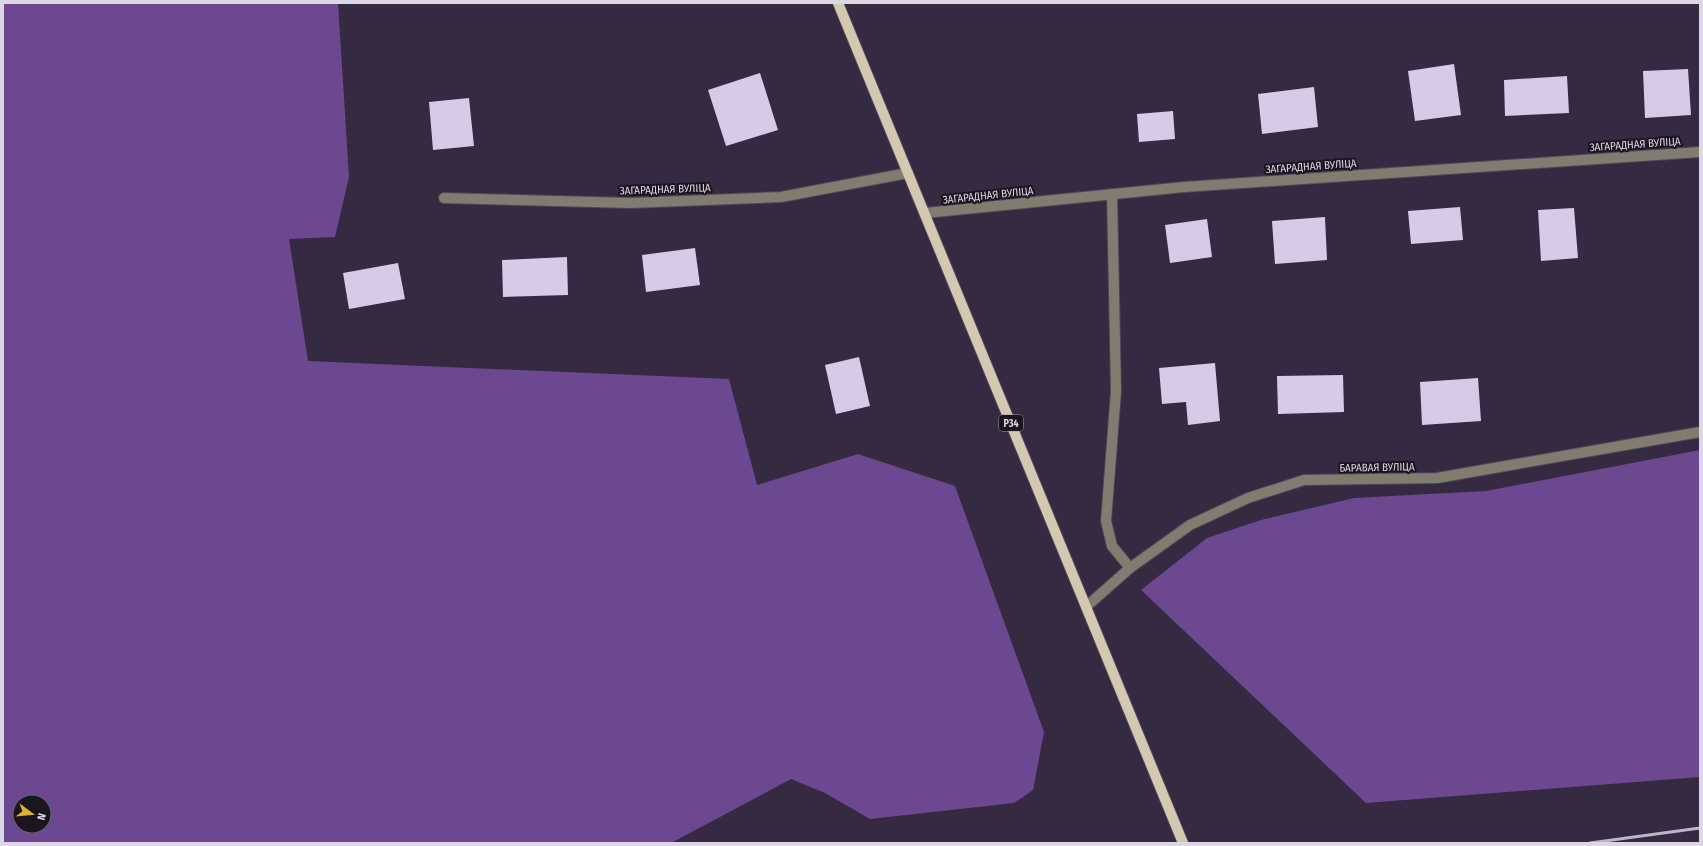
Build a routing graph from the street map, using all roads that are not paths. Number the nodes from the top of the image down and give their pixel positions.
1 (838, 3) edge
2 (1700, 152) edge
3 (908, 173) junction
4 (1112, 194) junction
5 (444, 198) dead end
6 (925, 214) junction
7 (1700, 432) edge
8 (1130, 568) junction
9 (1086, 606) junction
10 (1183, 843) edge

1 - 3 main road, Р34
2 - 4 street, ЗАГАРАДНАЯ ВУЛІЦА
3 - 5 street, ЗАГАРАДНАЯ ВУЛІЦА
3 - 6 main road, Р34
4 - 6 street, ЗАГАРАДНАЯ ВУЛІЦА
4 - 8 street
6 - 9 main road, Р34
7 - 8 street, БАРАВАЯ ВУЛІЦА
8 - 9 street, БАРАВАЯ ВУЛІЦА
9 - 10 main road, Р34

